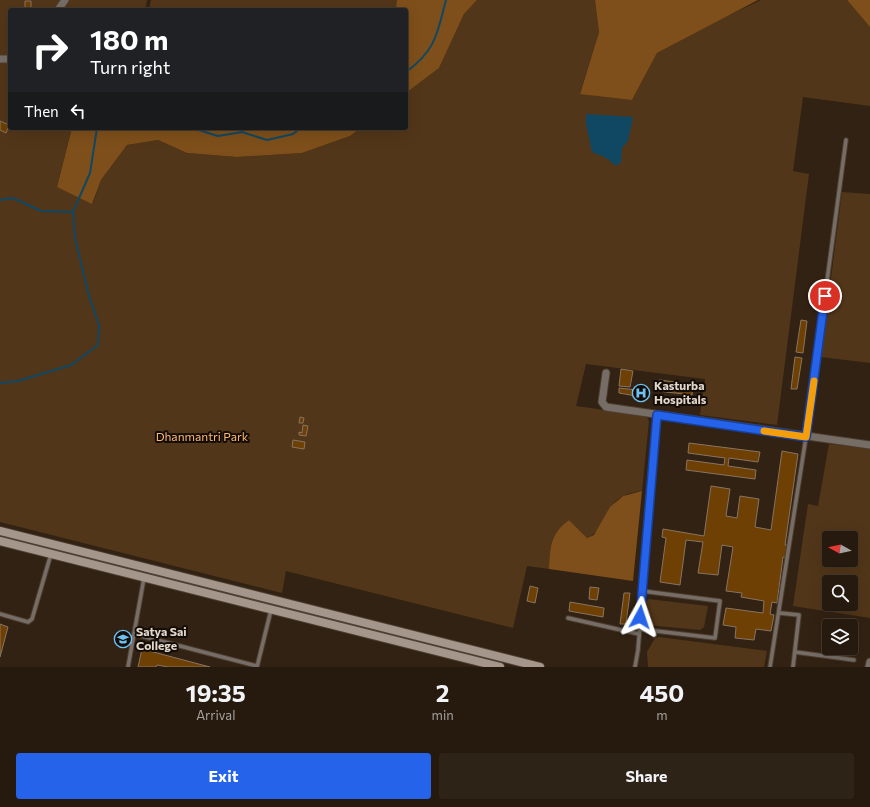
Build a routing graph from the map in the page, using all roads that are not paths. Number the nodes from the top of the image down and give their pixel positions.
1 (846, 140) dead end
2 (606, 373) dead end
3 (657, 415) junction
4 (806, 437) junction
5 (870, 445) edge
6 (0, 531) edge
7 (0, 541) edge
8 (54, 545) junction
9 (51, 554) junction
10 (144, 577) junction
11 (192, 580) junction
12 (190, 589) junction
13 (642, 592) junction
14 (302, 607) junction
15 (271, 609) junction
16 (780, 612) junction
17 (0, 614) edge
18 (299, 616) junction
19 (568, 618) dead end
20 (639, 629) junction
21 (134, 634) junction
22 (639, 634) junction
23 (795, 652) junction
24 (854, 660) dead end
25 (870, 662) edge
26 (473, 663) edge
27 (128, 667) edge
28 (257, 667) edge
29 (500, 667) edge
30 (540, 667) edge
31 (635, 667) edge
32 (770, 667) edge
33 (792, 667) edge
34 (869, 667) edge

1 - 4 lane
2 - 3 street
3 - 4 street
3 - 13 lane
4 - 5 street
4 - 16 lane
6 - 8 main road
7 - 9 main road
8 - 9 main road
8 - 11 main road
9 - 10 main road
9 - 17 lane
10 - 12 main road
10 - 21 lane
11 - 12 main road
11 - 14 main road
12 - 15 main road
13 - 20 lane
13 - 20 lane
14 - 18 main road
14 - 30 main road
15 - 18 main road
15 - 28 lane
16 - 23 lane
16 - 32 lane
18 - 26 main road
19 - 22 lane
20 - 22 lane
21 - 27 lane
21 - 28 lane
22 - 31 lane
23 - 24 lane
23 - 33 lane
25 - 34 street
26 - 29 main road

